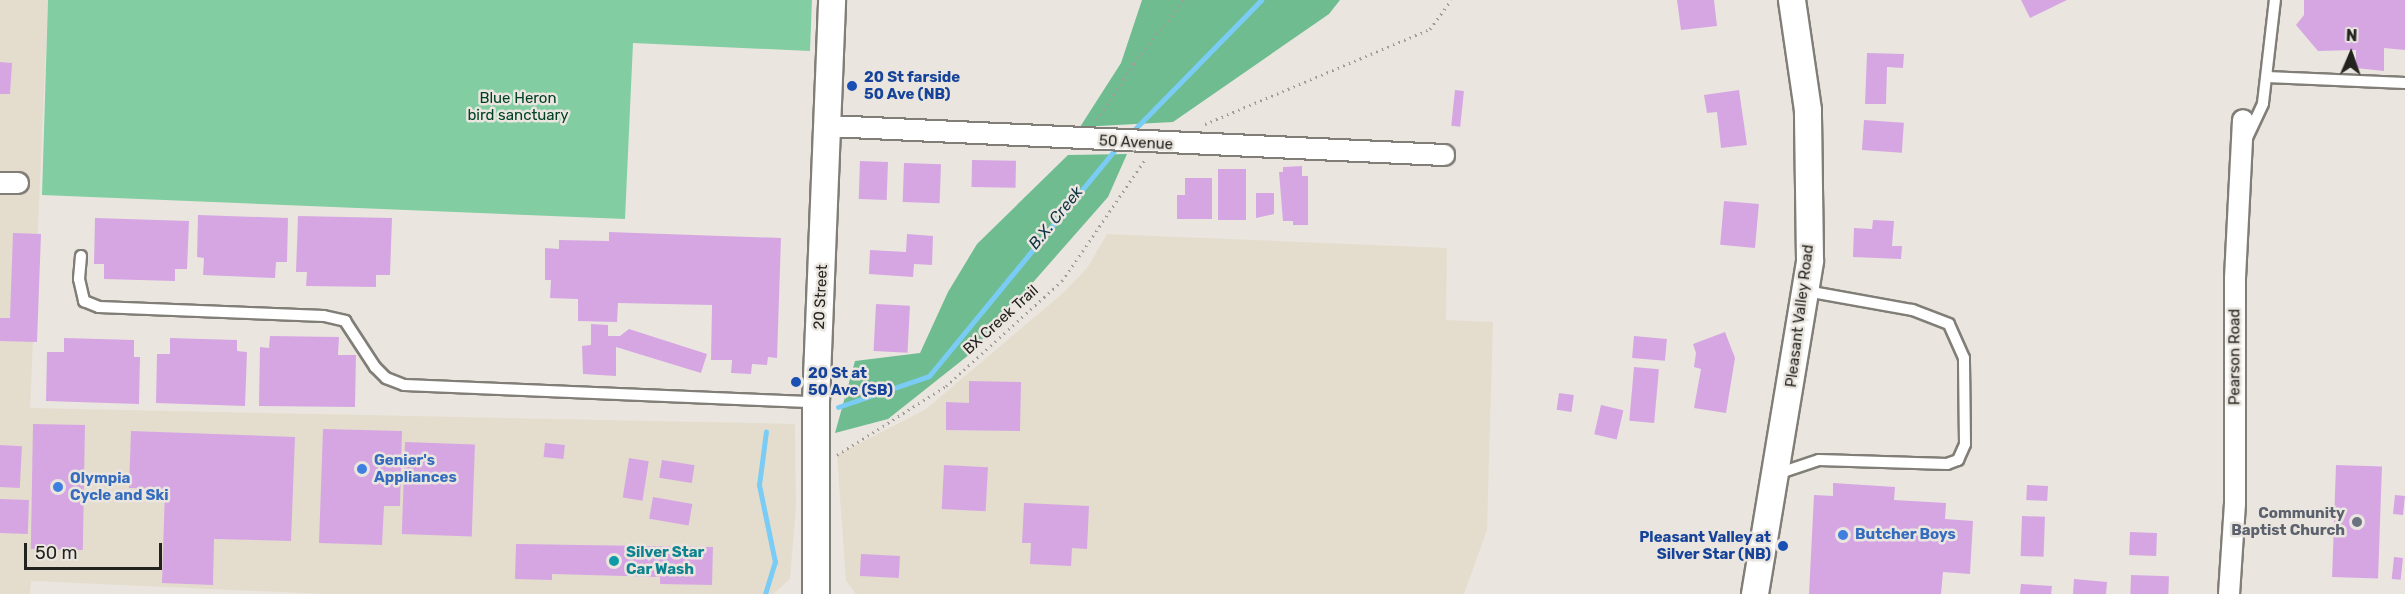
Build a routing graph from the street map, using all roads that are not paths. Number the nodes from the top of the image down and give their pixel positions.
1 (832, 0) edge
2 (1792, 0) edge
3 (2275, 0) edge
4 (2267, 77) junction
5 (2405, 83) edge
6 (2243, 120) dead end
7 (829, 126) junction
8 (2242, 150) junction
9 (1444, 155) dead end
10 (81, 256) dead end
11 (1806, 291) junction
12 (816, 402) junction
13 (1776, 474) junction
14 (816, 594) edge
15 (1755, 594) edge
16 (2229, 594) edge

1 - 7 street, 20 Street
2 - 11 street, Pleasant Valley Road
3 - 4 lane
4 - 5 lane
4 - 8 lane
6 - 8 street, Pearson Road
7 - 9 street, 50 Avenue
7 - 12 street, 20 Street
8 - 16 street, Pearson Road
10 - 12 lane
11 - 13 street, Pleasant Valley Road
11 - 13 lane
12 - 14 street, 20 Street
13 - 15 street, Pleasant Valley Road

